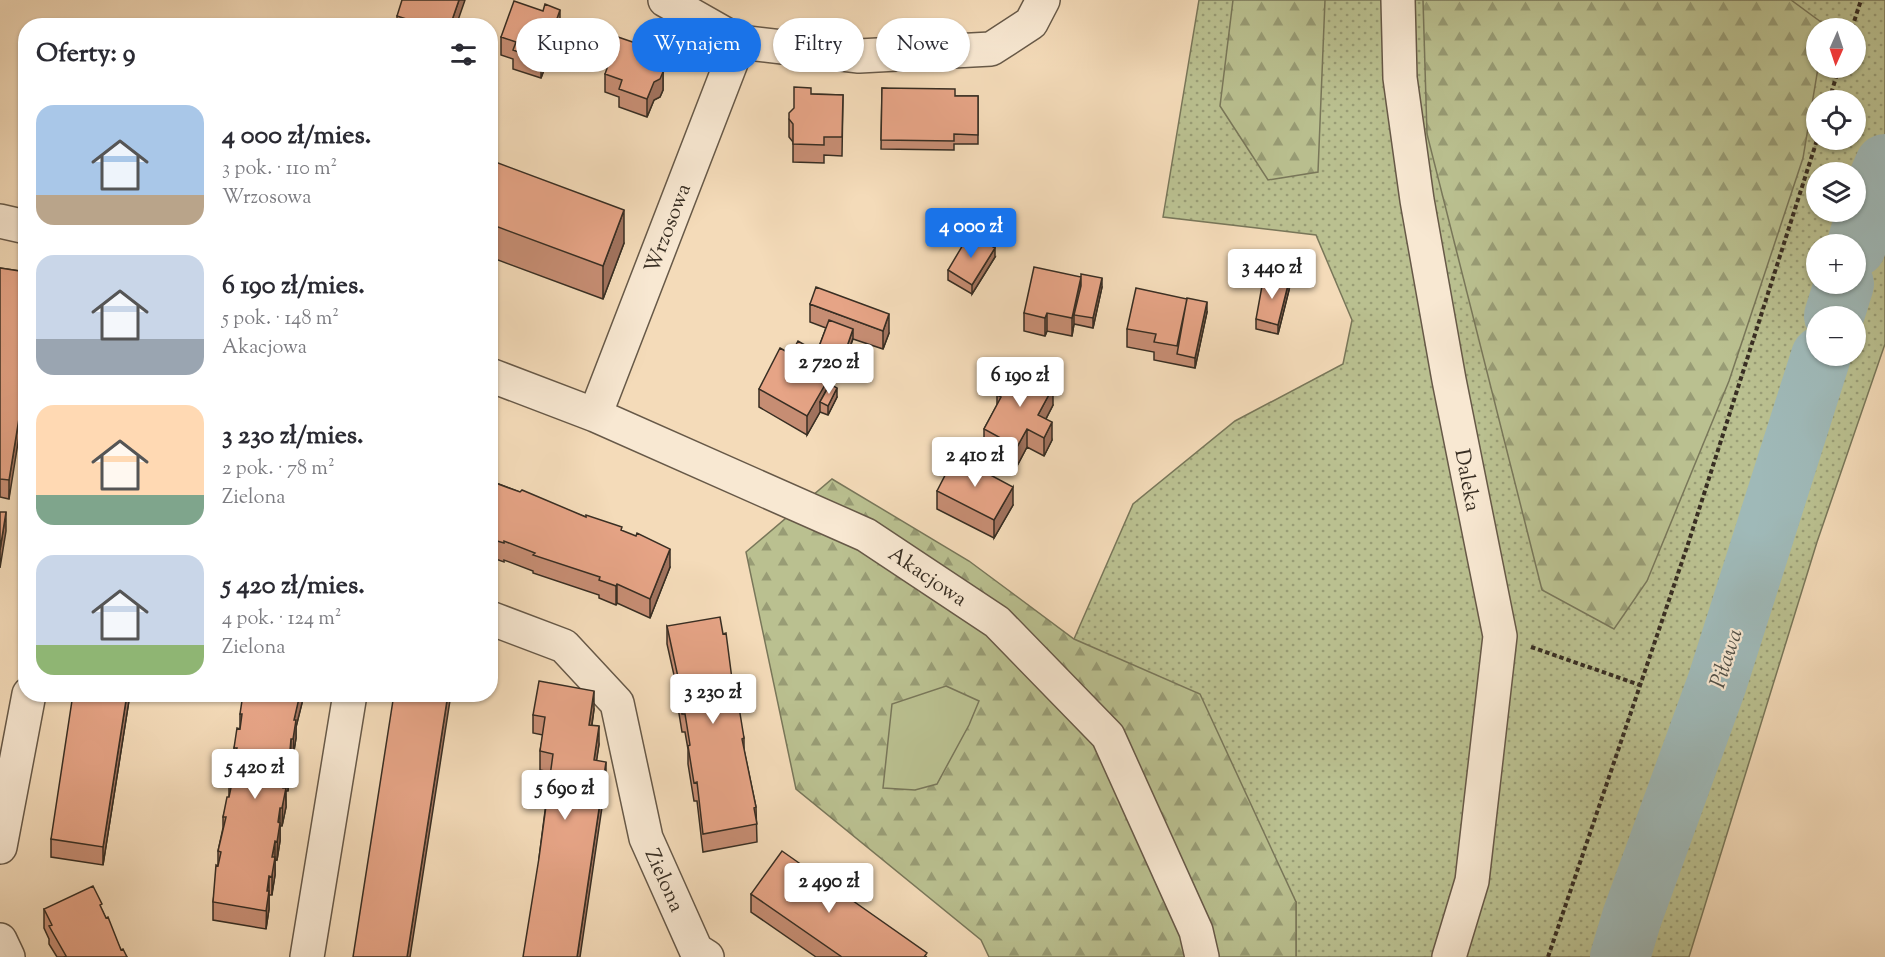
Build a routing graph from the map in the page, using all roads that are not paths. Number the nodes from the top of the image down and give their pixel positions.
1 (665, 0) edge
2 (1043, 0) edge
3 (1398, 0) edge
4 (697, 18) edge
5 (761, 45) edge
6 (727, 72) edge
7 (0, 220) edge
8 (18, 225) edge
9 (498, 378) edge
10 (595, 415) junction
11 (498, 621) edge
12 (27, 702) edge
13 (349, 702) edge
14 (0, 847) edge
15 (0, 940) edge
16 (8, 957) edge
17 (307, 957) edge
18 (707, 957) edge
19 (1202, 957) edge
20 (1449, 957) edge

1 - 4 street
2 - 5 street
3 - 20 street, Daleka
6 - 10 street, Wrzosowa
7 - 8 street
9 - 10 street, Akacjowa
10 - 19 street, Akacjowa
11 - 18 street, Zielona
12 - 14 street
13 - 17 street
15 - 16 street

